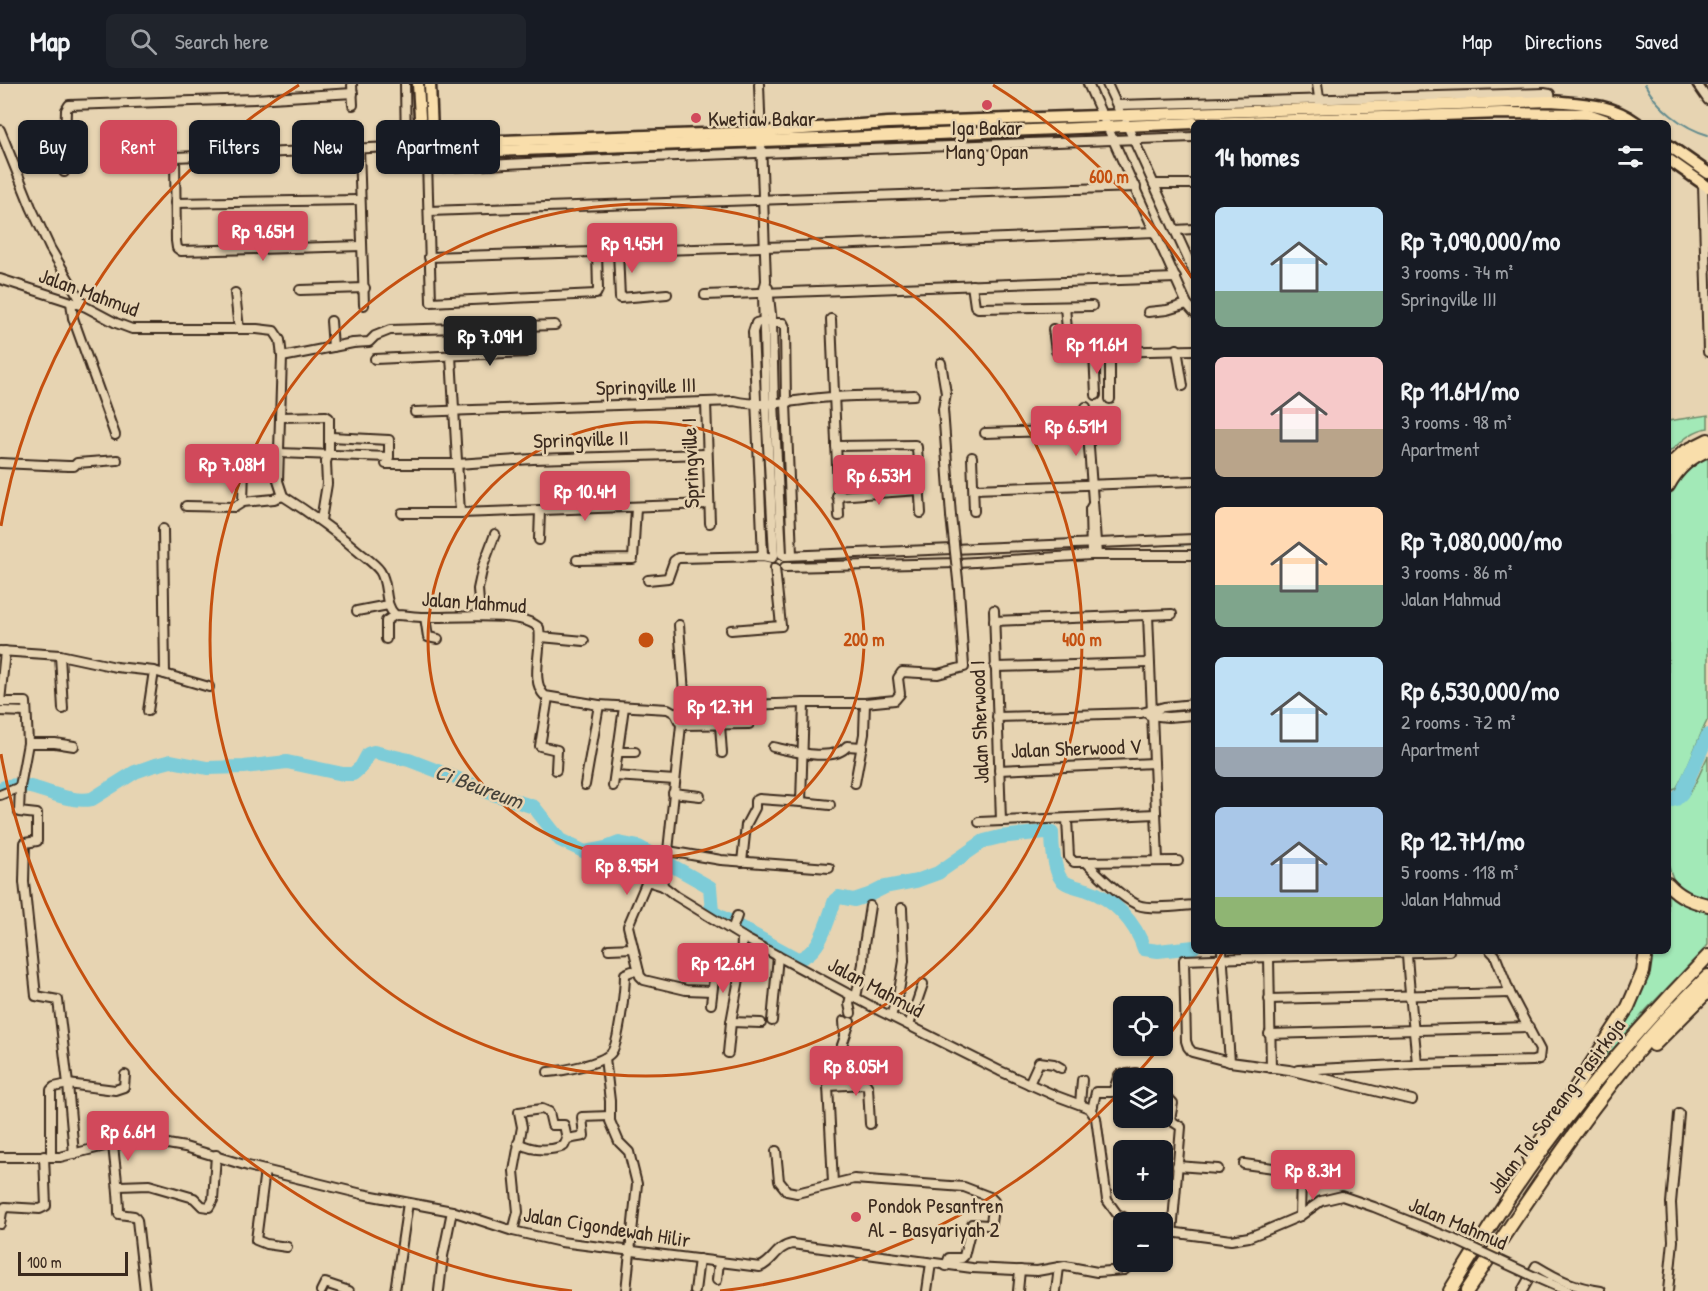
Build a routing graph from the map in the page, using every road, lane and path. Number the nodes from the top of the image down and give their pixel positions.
1 (405, 84) edge
2 (418, 84) edge
3 (430, 84) edge
4 (759, 84) edge
5 (1088, 84) edge
6 (1107, 84) edge
7 (1697, 84) edge
8 (353, 88) edge
9 (1434, 100) junction
10 (1708, 100) edge
11 (1320, 101) edge
12 (1551, 101) junction
13 (353, 105) dead end
14 (1502, 108) junction
15 (1119, 110) junction
16 (1102, 115) junction
17 (66, 120) edge
18 (407, 120) edge
19 (424, 120) edge
20 (427, 120) edge
21 (1220, 120) edge
22 (1603, 120) edge
23 (1631, 120) edge
24 (1191, 123) edge
25 (1128, 126) junction
26 (1108, 127) junction
27 (0, 130) edge
28 (921, 134) junction
29 (1191, 137) edge
30 (1134, 140) junction
31 (1115, 141) junction
32 (762, 142) junction
33 (500, 147) edge
34 (921, 147) junction
35 (1671, 148) edge
36 (500, 149) edge
37 (292, 151) edge
38 (650, 151) junction
39 (500, 160) edge
40 (1671, 161) edge
41 (360, 174) edge
42 (427, 174) edge
43 (1706, 181) edge
44 (1154, 184) junction
45 (1191, 184) edge
46 (1136, 187) junction
47 (360, 200) junction
48 (764, 200) junction
49 (175, 203) junction
50 (429, 211) junction
51 (1191, 229) edge
52 (1175, 230) junction
53 (1155, 232) junction
54 (362, 246) junction
55 (765, 247) junction
56 (618, 251) junction
57 (597, 252) junction
58 (429, 257) junction
59 (1191, 265) edge
60 (1176, 278) junction
61 (0, 279) edge
62 (972, 285) junction
63 (365, 288) junction
64 (300, 290) dead end
65 (235, 293) dead end
66 (667, 294) dead end
67 (767, 294) junction
68 (705, 295) dead end
69 (71, 302) junction
70 (1187, 304) junction
71 (364, 305) dead end
72 (84, 306) junction
73 (1092, 306) dead end
74 (1065, 307) junction
75 (1191, 309) edge
76 (1148, 312) dead end
77 (831, 319) dead end
78 (330, 321) dead end
79 (768, 322) junction
80 (555, 325) dead end
81 (238, 329) junction
82 (1053, 329) dead end
83 (333, 347) junction
84 (1177, 349) junction
85 (1191, 350) edge
86 (526, 351) dead end
87 (1069, 352) junction
88 (1094, 352) junction
89 (1110, 352) junction
90 (1708, 352) edge
91 (451, 356) junction
92 (282, 357) junction
93 (375, 359) dead end
94 (941, 363) dead end
95 (1183, 386) dead end
96 (914, 395) dead end
97 (1096, 395) dead end
98 (834, 397) junction
99 (755, 399) junction
100 (786, 399) junction
101 (1110, 399) dead end
102 (770, 400) junction
103 (706, 402) junction
104 (1086, 407) dead end
105 (455, 411) junction
106 (415, 412) dead end
107 (280, 417) junction
108 (1087, 430) junction
109 (985, 433) dead end
110 (115, 435) dead end
111 (331, 437) junction
112 (1708, 440) edge
113 (836, 446) junction
114 (1708, 450) edge
115 (279, 453) junction
116 (706, 454) junction
117 (329, 455) junction
118 (972, 457) dead end
119 (117, 460) dead end
120 (0, 463) edge
121 (386, 464) dead end
122 (458, 464) junction
123 (1671, 464) edge
124 (217, 467) dead end
125 (1191, 481) edge
126 (1671, 482) edge
127 (1091, 485) junction
128 (974, 489) junction
129 (919, 490) junction
130 (283, 496) junction
131 (837, 496) junction
132 (243, 502) junction
133 (708, 504) junction
134 (186, 506) dead end
135 (636, 508) junction
136 (540, 510) junction
137 (974, 511) dead end
138 (402, 513) dead end
139 (459, 513) junction
140 (921, 513) dead end
141 (839, 516) dead end
142 (321, 520) junction
143 (710, 523) dead end
144 (163, 529) dead end
145 (495, 534) dead end
146 (1191, 539) edge
147 (539, 540) dead end
148 (1094, 542) junction
149 (968, 548) junction
150 (778, 555) junction
151 (1094, 555) junction
152 (1191, 555) edge
153 (576, 560) dead end
154 (969, 561) junction
155 (785, 567) junction
156 (775, 568) junction
157 (648, 580) dead end
158 (388, 605) junction
159 (994, 610) dead end
160 (357, 611) dead end
161 (1172, 614) dead end
162 (395, 615) junction
163 (1148, 615) junction
164 (480, 616) junction
165 (425, 617) junction
166 (994, 621) junction
167 (679, 625) dead end
168 (730, 630) dead end
169 (541, 637) junction
170 (386, 639) dead end
171 (438, 639) dead end
172 (584, 640) dead end
173 (3, 651) edge
174 (60, 655) junction
175 (1149, 663) junction
176 (995, 667) junction
177 (154, 671) junction
178 (165, 674) junction
179 (209, 687) dead end
180 (548, 697) junction
181 (0, 702) edge
182 (804, 703) junction
183 (865, 703) junction
184 (598, 705) junction
185 (1191, 705) edge
186 (624, 707) junction
187 (685, 707) junction
188 (63, 710) dead end
189 (0, 711) edge
190 (148, 711) dead end
191 (26, 712) junction
192 (1152, 712) junction
193 (675, 713) junction
194 (1191, 716) edge
195 (997, 717) junction
196 (749, 724) dead end
197 (681, 725) junction
198 (720, 725) junction
199 (28, 743) junction
200 (74, 746) dead end
201 (773, 747) dead end
202 (862, 747) junction
203 (618, 752) junction
204 (635, 752) dead end
205 (722, 753) dead end
206 (802, 754) junction
207 (1154, 763) junction
208 (556, 770) dead end
209 (999, 770) junction
210 (615, 776) junction
211 (675, 780) junction
212 (855, 783) dead end
213 (585, 785) dead end
214 (613, 786) dead end
215 (20, 787) junction
216 (673, 793) junction
217 (0, 795) edge
218 (700, 796) dead end
219 (801, 802) junction
220 (830, 805) dead end
221 (1156, 814) junction
222 (1067, 819) junction
223 (1001, 821) junction
224 (979, 822) dead end
225 (667, 853) junction
226 (1158, 861) junction
227 (1178, 861) dead end
228 (742, 862) junction
229 (1087, 863) junction
230 (830, 868) dead end
231 (663, 886) junction
232 (1671, 887) edge
233 (1191, 905) edge
234 (1708, 905) edge
235 (870, 906) dead end
236 (902, 908) dead end
237 (746, 935) junction
238 (633, 948) junction
239 (609, 949) dead end
240 (712, 953) dead end
241 (1217, 954) edge
242 (1222, 954) edge
243 (1234, 954) edge
244 (1407, 954) joint
245 (1494, 954) edge
246 (1645, 954) edge
247 (778, 956) junction
248 (1708, 956) edge
249 (1269, 957) junction
250 (639, 972) junction
251 (1708, 976) edge
252 (923, 984) dead end
253 (712, 991) junction
254 (1708, 991) edge
255 (1510, 993) junction
256 (853, 996) junction
257 (1409, 996) junction
258 (1269, 999) junction
259 (711, 1004) dead end
260 (891, 1016) junction
261 (772, 1021) dead end
262 (731, 1022) junction
263 (761, 1023) dead end
264 (909, 1025) junction
265 (1529, 1026) junction
266 (1415, 1031) junction
267 (1269, 1034) junction
268 (728, 1053) dead end
269 (605, 1058) junction
270 (1230, 1062) junction
271 (1417, 1064) junction
272 (1061, 1068) dead end
273 (1271, 1068) junction
274 (1289, 1070) junction
275 (548, 1072) dead end
276 (125, 1075) dead end
277 (1083, 1080) dead end
278 (68, 1084) junction
279 (1029, 1084) junction
280 (828, 1086) junction
281 (1113, 1092) edge
282 (1602, 1097) junction
283 (1412, 1100) dead end
284 (1080, 1104) junction
285 (1092, 1110) junction
286 (1679, 1114) dead end
287 (610, 1116) junction
288 (1096, 1118) junction
289 (1106, 1118) dead end
290 (1173, 1122) edge
291 (870, 1124) dead end
292 (567, 1139) junction
293 (518, 1143) junction
294 (114, 1144) junction
295 (776, 1151) dead end
296 (74, 1154) junction
297 (216, 1155) junction
298 (48, 1156) junction
299 (0, 1157) edge
300 (1244, 1164) dead end
301 (1177, 1166) junction
302 (1218, 1169) dead end
303 (265, 1170) junction
304 (833, 1183) junction
305 (119, 1186) junction
306 (1509, 1198) junction
307 (408, 1203) junction
308 (452, 1211) junction
309 (1116, 1212) edge
310 (1300, 1216) junction
311 (1173, 1220) edge
312 (0, 1224) edge
313 (513, 1231) junction
314 (1173, 1233) edge
315 (287, 1246) dead end
316 (631, 1252) junction
317 (699, 1259) junction
318 (719, 1262) junction
319 (931, 1263) junction
320 (946, 1266) junction
321 (1059, 1267) junction
322 (1020, 1270) junction
323 (1113, 1270) edge
324 (717, 1280) dead end
325 (145, 1291) edge
326 (321, 1291) edge
327 (349, 1291) edge
328 (395, 1291) edge
329 (439, 1291) edge
330 (626, 1291) edge
331 (695, 1291) edge
332 (927, 1291) edge
333 (1018, 1291) edge
334 (1056, 1291) edge
335 (1450, 1291) edge
336 (1467, 1291) edge
337 (1522, 1291) edge
338 (1567, 1291) edge
339 (1601, 1291) edge
340 (1668, 1291) edge

1 - 18 street
2 - 19 main road
3 - 20 main road
4 - 32 street
5 - 16 street
6 - 15 street
7 - 10 street
8 - 13 street
8 - 17 street
9 - 11 main road
9 - 12 street
9 - 14 main road
11 - 14 main road
11 - 15 main road
11 - 21 main road
12 - 14 main road
12 - 23 main road
14 - 22 main road
15 - 16 main road
15 - 25 street
16 - 26 street
16 - 32 main road
24 - 25 main road
25 - 26 main road
25 - 30 street
26 - 28 main road
26 - 31 street
27 - 72 street
28 - 32 main road
28 - 34 street
29 - 30 street
30 - 31 street
30 - 44 street
31 - 34 street
31 - 46 street
32 - 33 main road
32 - 34 street
32 - 38 main road
32 - 48 street
35 - 43 main road
36 - 38 main road
37 - 49 street
38 - 39 street
40 - 43 main road
41 - 47 street
42 - 50 street
43 - 90 street
44 - 45 street
44 - 52 street
46 - 48 street
46 - 53 street
47 - 49 street
47 - 54 street
48 - 50 street
48 - 55 street
49 - 54 street
50 - 58 street
51 - 52 street
52 - 59 street
53 - 55 street
53 - 60 street
54 - 63 street
55 - 56 street
55 - 67 street
56 - 57 street
56 - 66 street
57 - 58 street
57 - 58 street
60 - 62 street
60 - 70 street
61 - 69 street, Jalan Mahmud
62 - 67 street
62 - 74 street
63 - 64 street
63 - 71 street
65 - 81 street
67 - 68 street
67 - 79 street
69 - 72 street, Jalan Mahmud
69 - 110 street
70 - 75 street
70 - 76 street
72 - 81 street, Jalan Mahmud
73 - 74 street
74 - 87 street
77 - 98 street
78 - 83 street
79 - 99 street
79 - 100 street
79 - 102 street
80 - 83 street
81 - 92 street, Jalan Mahmud
82 - 87 street
83 - 92 street
84 - 85 street
84 - 89 street
84 - 95 street
86 - 91 street
87 - 88 street
88 - 89 street
88 - 97 street
89 - 101 street
91 - 93 street
91 - 105 street
92 - 107 street, Jalan Mahmud
94 - 183 street, bridge
96 - 98 street, Springville III
98 - 100 street, Springville III
98 - 113 street
99 - 102 street, Springville III
99 - 103 street, Springville III
99 - 150 street
100 - 102 street, Springville III
100 - 150 street
102 - 150 street
103 - 105 street, Springville III
103 - 116 street, Springville I
104 - 108 street
105 - 106 street, Springville III
105 - 122 street
107 - 111 street
107 - 115 street, Jalan Mahmud
108 - 109 street
108 - 127 street
111 - 117 street
111 - 117 street
112 - 123 highway
113 - 129 street
113 - 131 street
114 - 126 highway
115 - 117 street
115 - 130 street, Jalan Mahmud
116 - 122 street, Springville II
116 - 133 street, Springville I
117 - 142 street
118 - 128 street
119 - 120 street
121 - 122 street, Springville II
122 - 139 street
124 - 132 street
125 - 127 street
127 - 128 street
127 - 148 street
128 - 137 street
129 - 131 street
129 - 140 street
130 - 132 street
130 - 142 street, Jalan Mahmud
131 - 141 street
132 - 134 street
133 - 135 street
133 - 143 street, Springville I
135 - 136 street
135 - 153 street
136 - 139 street
136 - 147 street
138 - 139 street
142 - 158 street, Jalan Mahmud
144 - 178 street
145 - 164 street
146 - 148 street
148 - 149 street
148 - 151 street
149 - 150 street
149 - 154 street
150 - 155 street
150 - 156 street
150 - 157 street
151 - 152 street
151 - 154 street
154 - 155 street
155 - 156 street
156 - 168 street
158 - 160 street
158 - 162 street, Jalan Mahmud
159 - 166 street, Jalan Sherwood I
161 - 163 street
162 - 165 street, Jalan Mahmud
162 - 170 street
163 - 166 street
163 - 175 street
164 - 165 street, Jalan Mahmud
164 - 169 street, Jalan Mahmud
165 - 171 street
166 - 176 street, Jalan Sherwood I
167 - 187 street
169 - 172 street
169 - 180 street, Jalan Mahmud
173 - 174 street
173 - 181 street
174 - 177 street
174 - 188 street
175 - 176 street
175 - 192 street
176 - 195 street, Jalan Sherwood I
177 - 178 street
177 - 190 street
178 - 179 street
180 - 184 street
180 - 208 street
181 - 189 street
181 - 191 street
182 - 183 street
182 - 187 street
182 - 206 street
183 - 202 street
184 - 186 street
184 - 213 street
185 - 192 street
186 - 193 street
186 - 203 street
187 - 193 street
189 - 191 street
191 - 199 street
192 - 194 street
192 - 195 street
192 - 207 street
193 - 197 street
195 - 209 street, Jalan Sherwood I
196 - 198 street
197 - 198 street
197 - 211 street
198 - 205 street
199 - 200 street
199 - 215 street
201 - 206 street
202 - 206 street
202 - 212 street
203 - 204 street
203 - 210 street
206 - 219 street
207 - 209 street, Jalan Sherwood V
207 - 221 street
209 - 223 street, Jalan Sherwood I
210 - 211 street
210 - 214 street
211 - 216 street
215 - 217 street
215 - 278 street
216 - 218 street
216 - 225 street
219 - 220 street
219 - 228 street
221 - 222 street
221 - 226 street
222 - 223 street
222 - 229 street
223 - 224 street
225 - 228 street
225 - 231 street
226 - 227 street
226 - 229 street
228 - 230 street
229 - 233 street
231 - 237 street, Jalan Mahmud
231 - 238 street
232 - 234 highway
235 - 256 street
236 - 260 street
237 - 247 street, Jalan Mahmud
237 - 262 street
238 - 239 street
238 - 250 street
240 - 253 street
241 - 270 street
242 - 270 street
243 - 249 street
244 - 249 street
244 - 257 street
245 - 255 street
246 - 306 highway
247 - 256 street, Jalan Mahmud
247 - 261 street
248 - 306 highway, Jalan Tol Soreang–Pasirkoja
249 - 258 street
250 - 253 street
250 - 269 street
251 - 282 highway, Jalan Tol Soreang–Pasirkoja
252 - 264 street
253 - 259 street
254 - 282 highway
255 - 257 street
255 - 265 street
256 - 260 street, Jalan Mahmud
256 - 280 street
257 - 258 street
257 - 266 street
258 - 267 street
260 - 264 street, Jalan Mahmud
262 - 263 street
262 - 268 street
264 - 279 street, Jalan Mahmud
265 - 266 street
265 - 271 street
266 - 267 street
266 - 271 street
267 - 273 street
269 - 275 street
269 - 287 street
270 - 273 street
271 - 274 street
272 - 279 street
273 - 274 street
274 - 283 street
276 - 278 street
277 - 284 street
278 - 296 street
278 - 298 street
279 - 284 street, Jalan Mahmud
280 - 291 street
280 - 304 street
281 - 285 street
282 - 336 highway, Jalan Tol Soreang–Pasirkoja
284 - 285 street, Jalan Mahmud
285 - 288 street
286 - 340 street
287 - 292 street
287 - 316 street
288 - 289 street
288 - 309 street
290 - 301 street
292 - 293 street
292 - 293 street
293 - 313 street
294 - 296 street, Jalan Cigondewah Hilir
294 - 297 street, Jalan Cigondewah Hilir
294 - 305 street
295 - 304 street
296 - 298 street, Jalan Cigondewah Hilir
297 - 303 street, Jalan Cigondewah Hilir
297 - 305 street
298 - 299 street, Jalan Cigondewah Hilir
298 - 312 street
300 - 310 street
301 - 302 street
301 - 311 street
303 - 307 street, Jalan Cigondewah Hilir
303 - 315 street
304 - 320 street
305 - 325 street
306 - 335 highway, Jalan Tol Soreang–Pasirkoja
307 - 308 street, Jalan Cigondewah Hilir
307 - 328 street
308 - 313 street, Jalan Cigondewah Hilir
308 - 329 street
310 - 314 street, Jalan Mahmud
310 - 338 street, Jalan Mahmud, bridge
313 - 316 street, Jalan Cigondewah Hilir
316 - 317 street, Jalan Cigondewah Hilir
316 - 330 street
317 - 318 street, Jalan Cigondewah Hilir
317 - 331 street
318 - 319 street, Jalan Cigondewah Hilir
318 - 324 street
319 - 320 street, Jalan Cigondewah Hilir
319 - 332 street
320 - 322 street, Jalan Cigondewah Hilir
321 - 322 street, Jalan Cigondewah Hilir
321 - 323 street, Jalan Cigondewah Hilir
321 - 334 street
322 - 333 street
326 - 327 street
337 - 339 street

